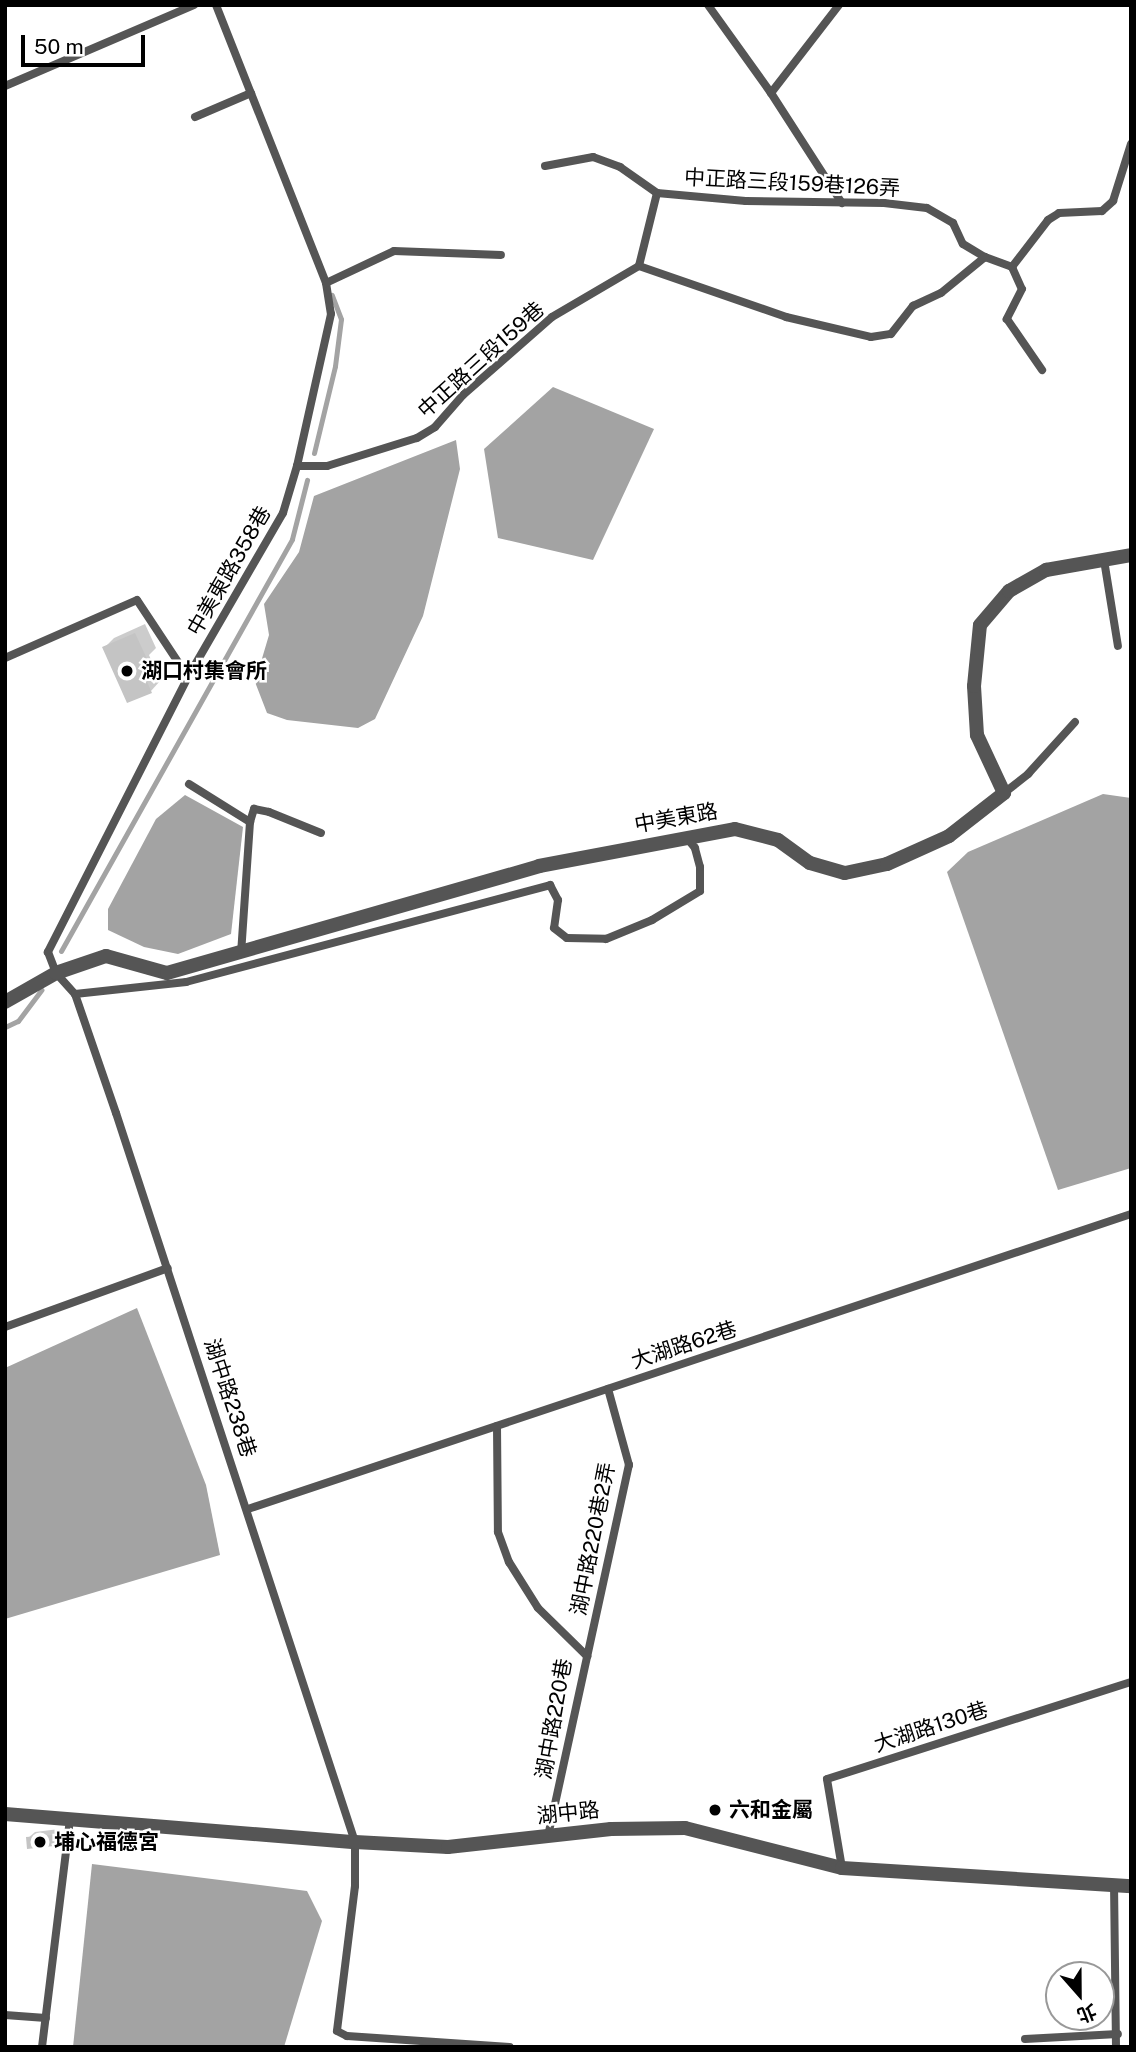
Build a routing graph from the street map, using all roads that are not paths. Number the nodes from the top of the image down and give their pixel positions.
1 (194, 5) edge
2 (216, 5) edge
3 (708, 5) edge
4 (839, 5) edge
5 (5, 86) edge
6 (251, 93) junction
7 (771, 93) junction
8 (195, 117) dead end
9 (1131, 144) edge
10 (545, 166) dead end
11 (657, 193) junction
12 (842, 203) junction
13 (501, 255) dead end
14 (985, 257) junction
15 (639, 266) junction
16 (1012, 267) junction
17 (326, 283) junction
18 (1042, 370) dead end
19 (298, 466) junction
20 (1131, 555) edge
21 (1104, 560) junction
22 (1118, 646) dead end
23 (5, 658) edge
24 (188, 677) junction
25 (1075, 722) dead end
26 (189, 784) dead end
27 (1004, 793) junction
28 (250, 822) junction
29 (321, 833) dead end
30 (686, 837) junction
31 (241, 953) junction
32 (56, 973) junction
33 (75, 994) junction
34 (5, 1002) edge
35 (1131, 1214) edge
36 (168, 1268) junction
37 (5, 1327) edge
38 (608, 1389) junction
39 (497, 1426) junction
40 (248, 1509) junction
41 (587, 1656) junction
42 (1131, 1682) edge
43 (5, 1814) edge
44 (70, 1819) junction
45 (548, 1836) junction
46 (355, 1842) junction
47 (842, 1868) junction
48 (1114, 1883) junction
49 (1131, 1886) edge
50 (5, 2015) edge
51 (46, 2018) junction
52 (1118, 2035) junction
53 (1025, 2039) dead end
54 (42, 2047) edge
55 (510, 2047) edge
56 (1116, 2047) edge

1 - 5 lane
2 - 6 lane, 中美東路358巷
3 - 7 lane
4 - 7 lane
6 - 8 lane
6 - 17 lane, 中美東路358巷
7 - 12 lane
9 - 16 lane
10 - 11 lane, 中正路三段159巷126弄
11 - 12 lane, 中正路三段159巷126弄
11 - 15 lane
12 - 14 lane, 中正路三段159巷126弄
13 - 17 lane
14 - 15 lane
14 - 16 lane, 中正路三段159巷126弄
15 - 19 lane, 中正路三段159巷
16 - 18 lane
17 - 19 lane, 中美東路358巷
19 - 24 lane, 中美東路358巷
20 - 21 street
21 - 22 lane
21 - 27 street
23 - 24 lane
24 - 32 lane, 中美東路358巷
25 - 27 lane
26 - 28 lane
27 - 30 street, 中美東路
28 - 29 lane
28 - 31 lane
30 - 31 street, 中美東路
30 - 33 lane
31 - 32 street, 中美東路
32 - 33 lane, 湖中路238巷
32 - 34 street, 中美東路
33 - 36 lane, 湖中路238巷
35 - 38 lane, 大湖路62巷
36 - 37 lane
36 - 40 lane, 湖中路238巷
38 - 39 lane, 大湖路62巷
38 - 41 lane, 湖中路220巷2弄
39 - 40 lane, 大湖路62巷
39 - 41 lane, 湖中路220巷
40 - 46 lane, 湖中路238巷
41 - 45 lane, 湖中路220巷
42 - 47 lane, 大湖路130巷
43 - 44 street, 湖中路
44 - 46 street, 湖中路
44 - 51 lane
45 - 46 street, 湖中路
45 - 47 street, 湖中路
46 - 55 lane, 湖中路238巷
47 - 48 street, 湖中路
48 - 49 street, 湖中路
48 - 52 lane
50 - 51 lane
51 - 54 lane
52 - 53 lane
52 - 56 lane

